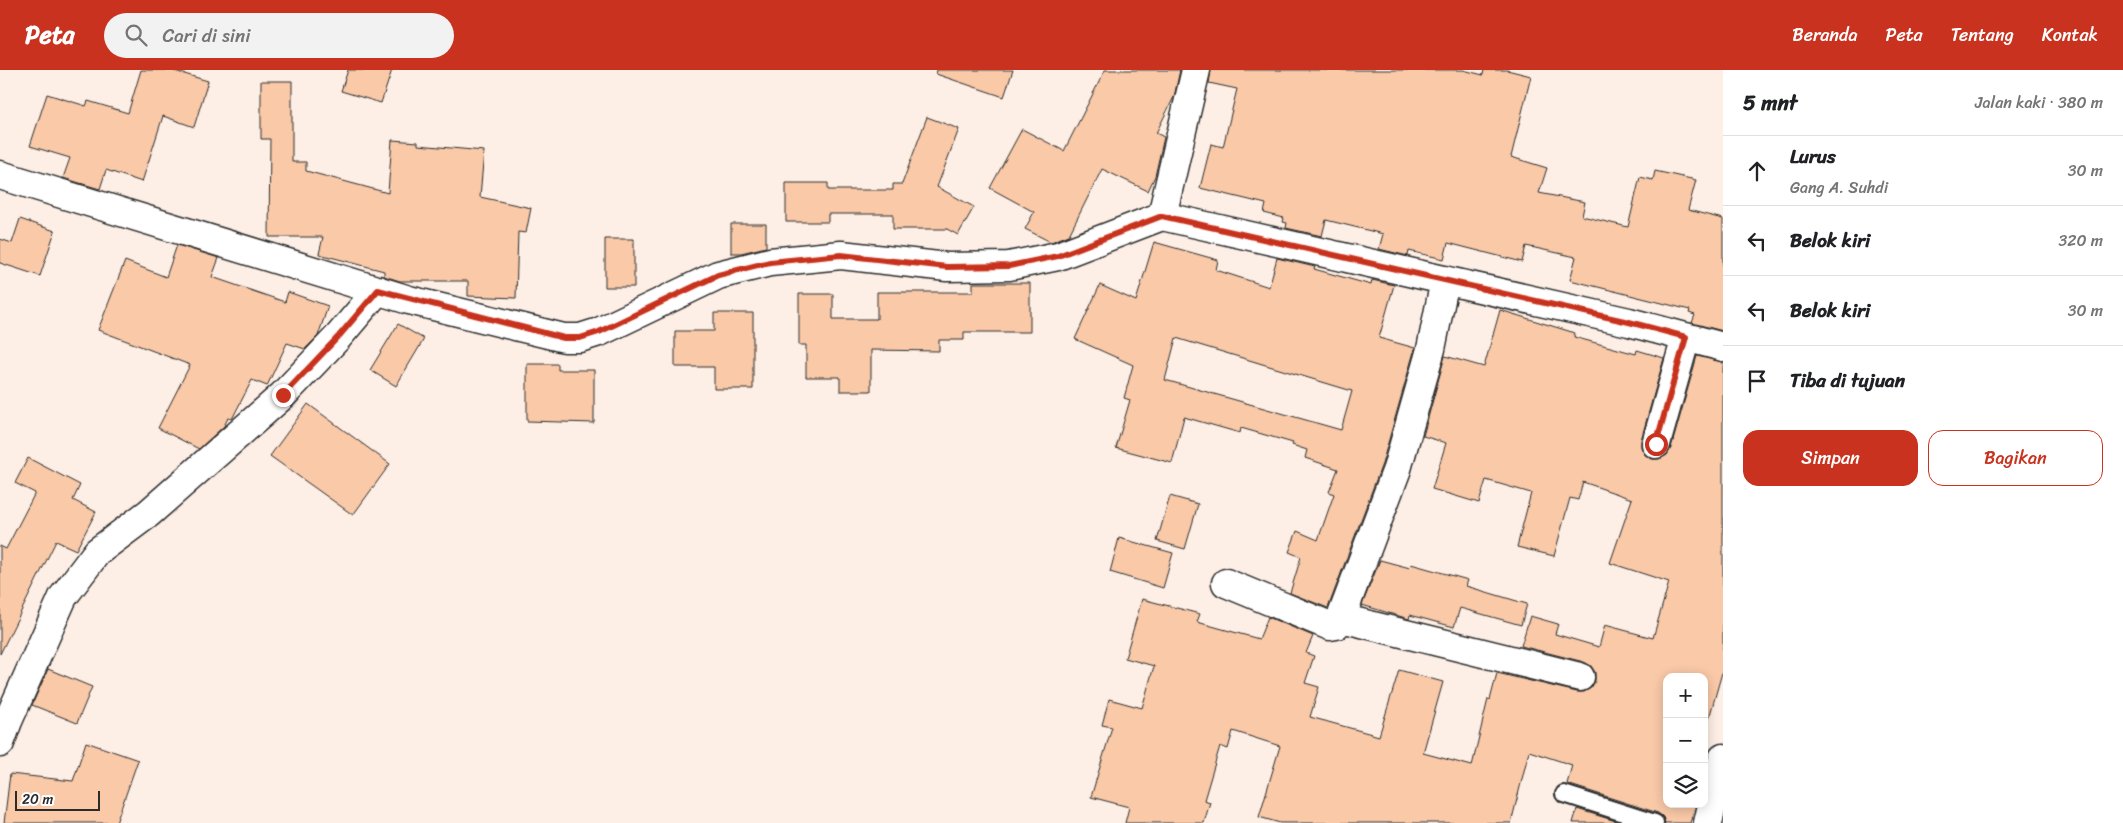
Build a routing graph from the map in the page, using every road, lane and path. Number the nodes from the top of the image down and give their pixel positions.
1 (1196, 70) edge
2 (0, 175) edge
3 (1162, 216) junction
4 (1445, 280) junction
5 (378, 290) junction
6 (1686, 337) junction
7 (1723, 347) edge
8 (1656, 444) dead end
9 (1226, 583) dead end
10 (1341, 618) junction
11 (1580, 678) dead end
12 (0, 743) edge
13 (1723, 758) edge
14 (1564, 794) dead end
15 (1655, 823) edge
16 (1708, 823) edge

1 - 3 street
2 - 5 street
3 - 4 street
3 - 5 street
4 - 6 street
4 - 10 street
5 - 12 street
6 - 7 street
6 - 8 street
9 - 10 street
10 - 11 street
13 - 16 street
14 - 15 lane

